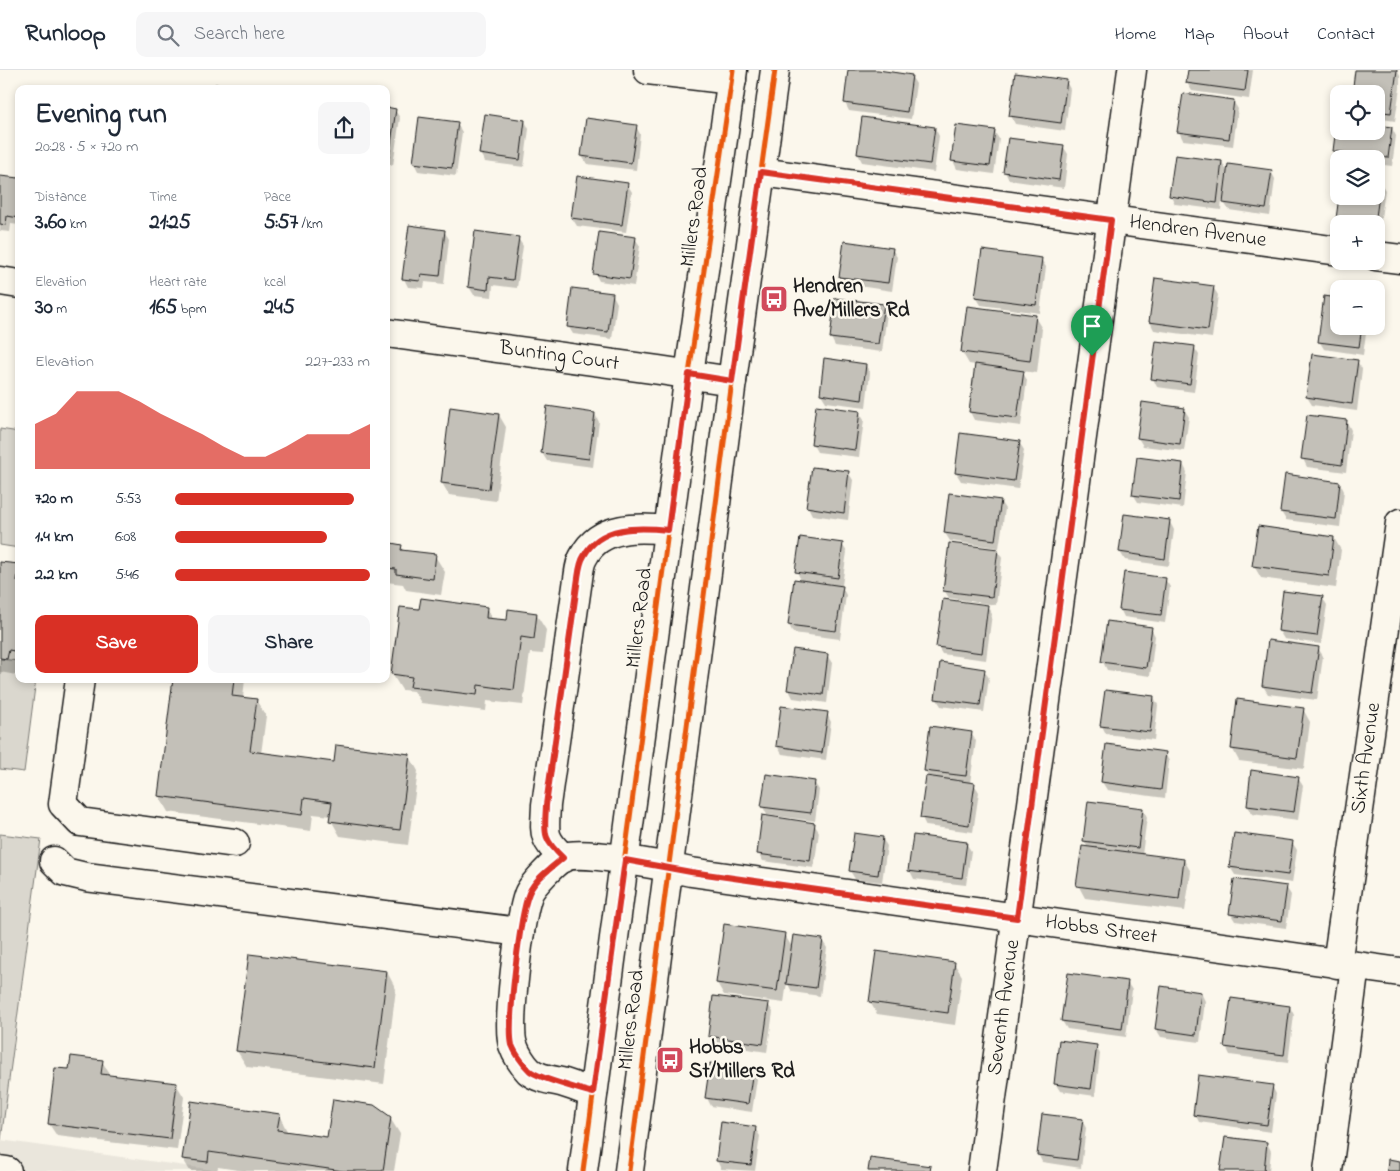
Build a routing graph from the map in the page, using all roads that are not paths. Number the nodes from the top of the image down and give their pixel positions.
1 (648, 70) edge
2 (775, 70) edge
3 (1132, 70) edge
4 (732, 75) edge
5 (761, 172) junction
6 (1111, 220) junction
7 (1330, 250) edge
8 (1385, 257) edge
9 (1400, 259) edge
10 (0, 281) edge
11 (15, 283) edge
12 (390, 334) edge
13 (689, 374) junction
14 (732, 381) junction
15 (1400, 523) edge
16 (668, 530) junction
17 (79, 683) edge
18 (235, 843) dead end
19 (563, 858) junction
20 (625, 860) junction
21 (54, 861) dead end
22 (668, 867) junction
23 (1017, 918) junction
24 (520, 932) junction
25 (1346, 965) junction
26 (1400, 972) edge
27 (593, 1093) junction
28 (0, 1170) edge
29 (6, 1171) edge
30 (583, 1171) edge
31 (629, 1171) edge
32 (982, 1171) edge
33 (1328, 1171) edge

1 - 4 street
2 - 5 street, Millers Road
3 - 6 street, Seventh Avenue
4 - 13 street, Millers Road
5 - 6 street, Hendren Avenue
5 - 14 street, Millers Road
6 - 7 street, Hendren Avenue
6 - 23 street, Seventh Avenue
8 - 9 street
10 - 11 street
12 - 13 street, Bunting Court
13 - 14 street, Bunting Court
13 - 16 street, Millers Road
14 - 22 street, Millers Road
15 - 25 street, Sixth Avenue
16 - 19 street
16 - 20 street, Millers Road
17 - 18 street
19 - 20 street, Hobbs Street
19 - 24 street
20 - 22 street, Hobbs Street
20 - 27 street, Millers Road
21 - 24 street
22 - 23 street, Hobbs Street
22 - 31 street, Millers Road
23 - 25 street, Hobbs Street
23 - 32 street, Seventh Avenue
24 - 27 street
25 - 26 street, Hobbs Street
25 - 33 street, Sixth Avenue
27 - 30 street, Millers Road
28 - 29 street

